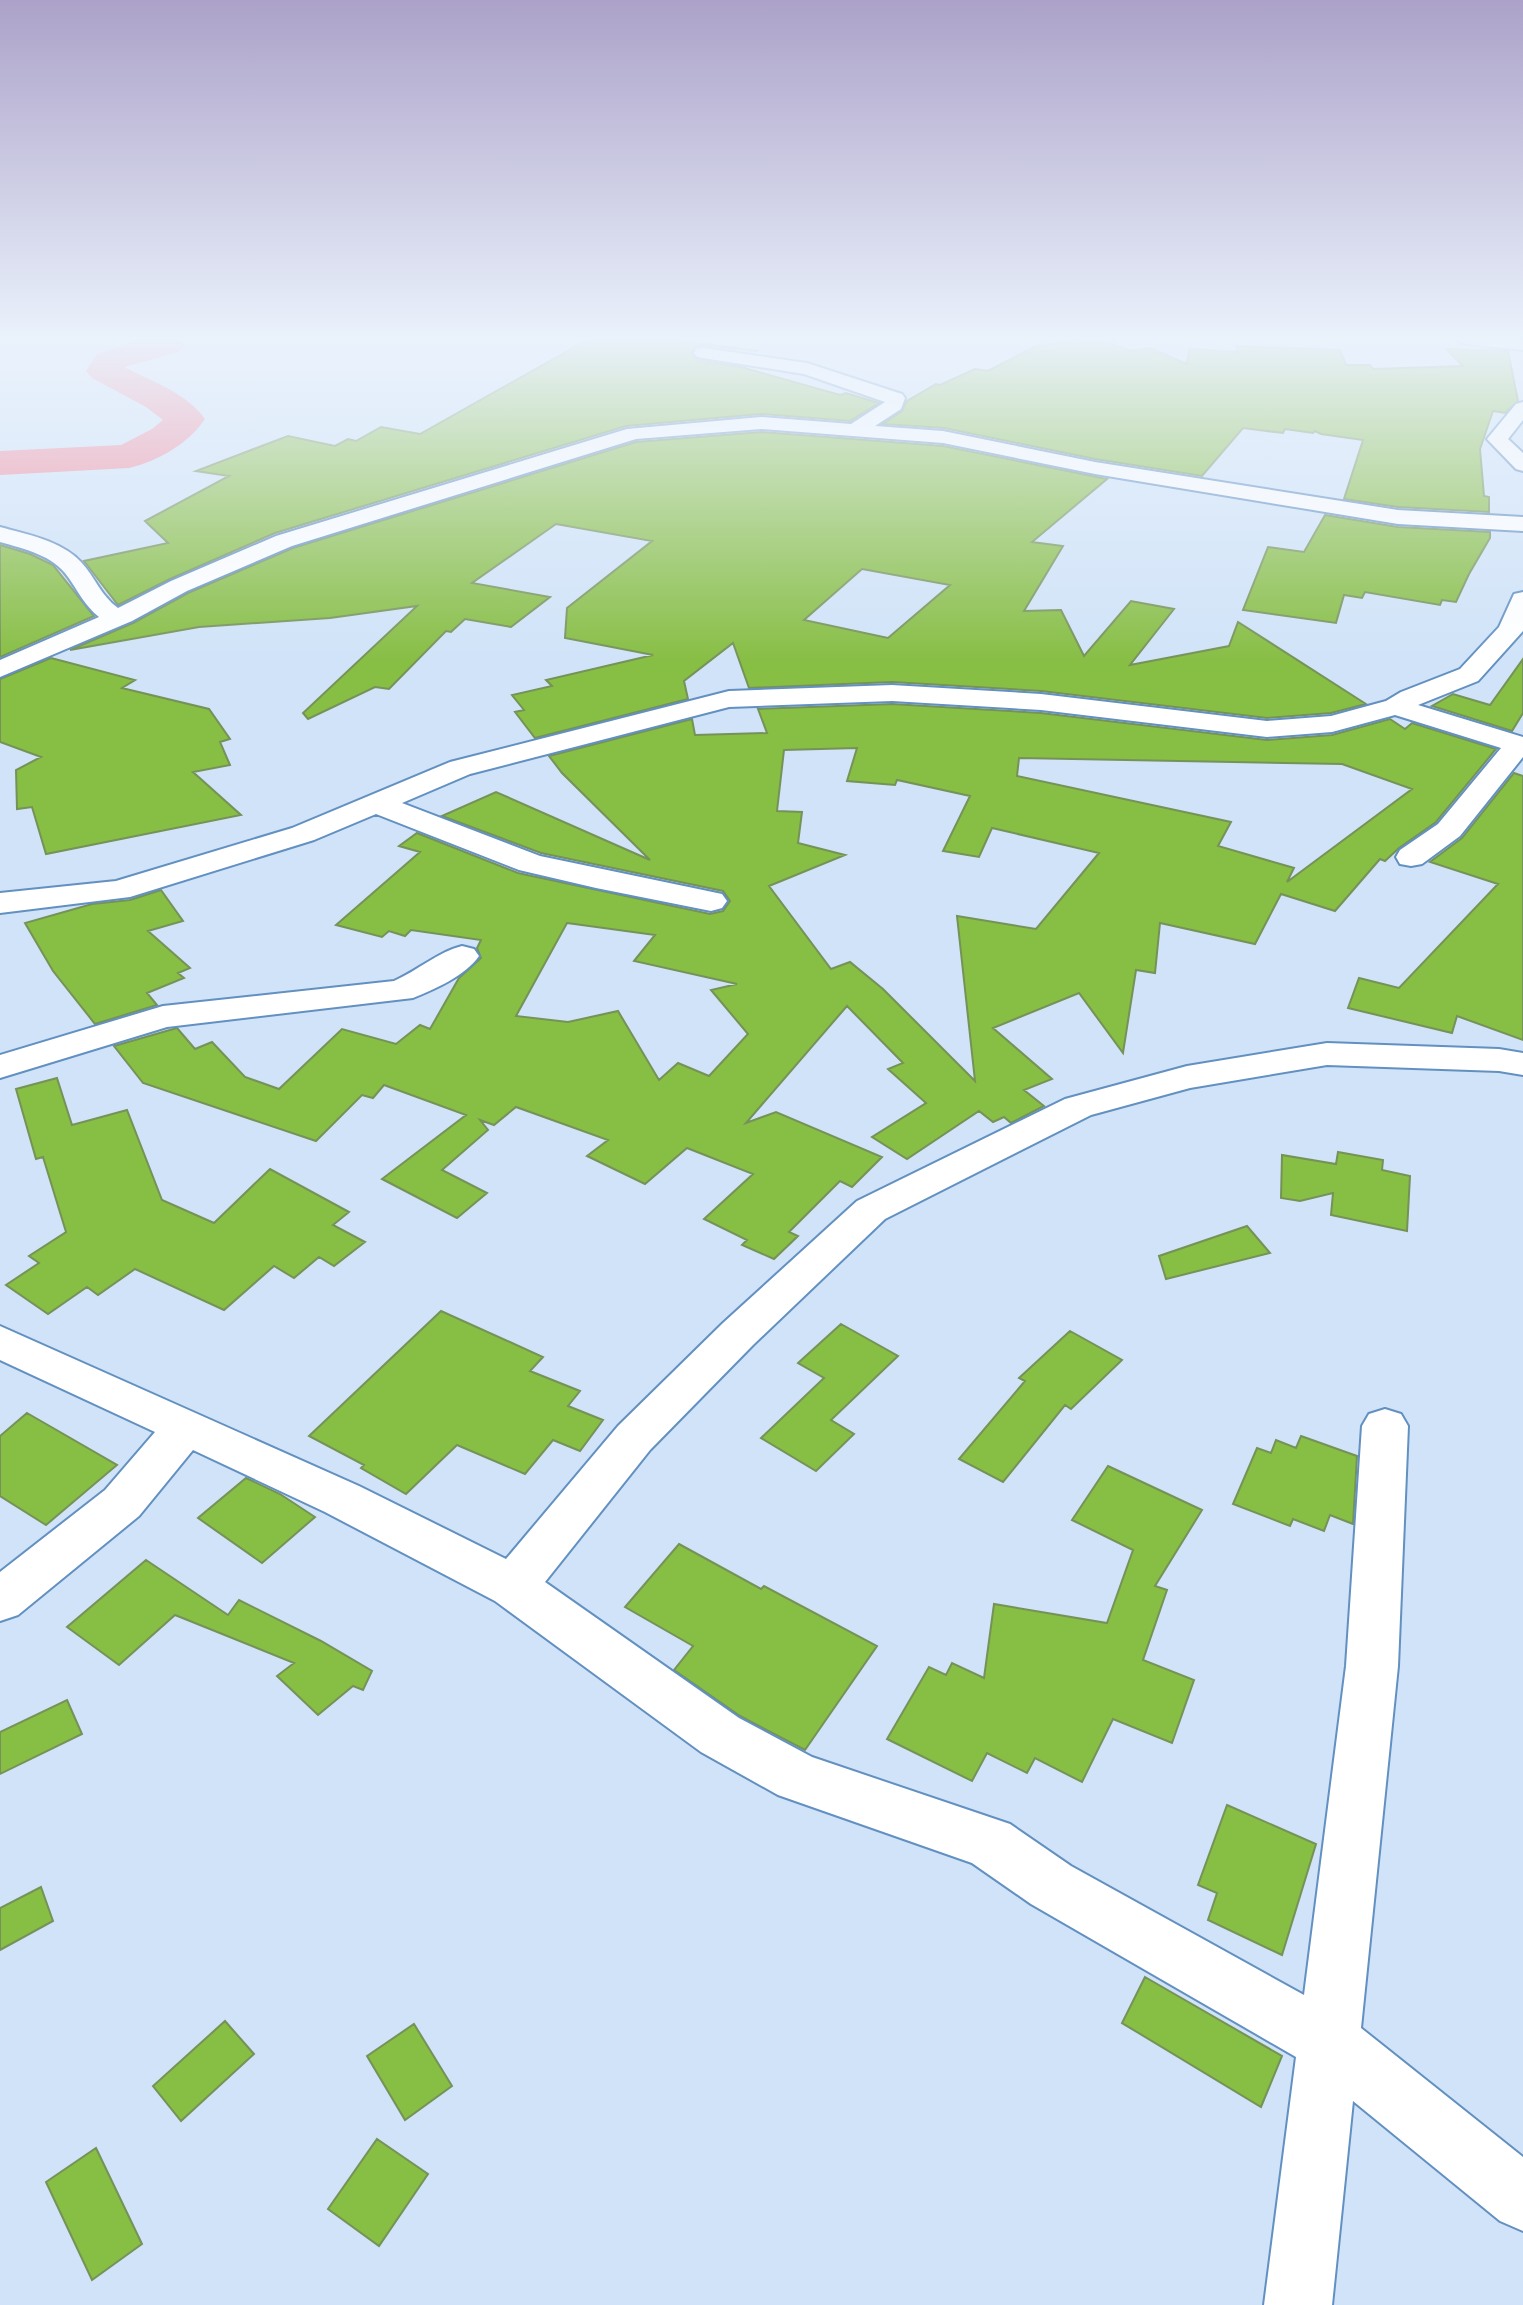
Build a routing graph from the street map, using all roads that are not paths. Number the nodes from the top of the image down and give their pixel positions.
1 (590, 447) edge
2 (991, 447) edge
3 (1505, 447) edge
4 (1523, 465) edge
5 (1523, 524) edge
6 (0, 534) edge
7 (1523, 599) edge
8 (117, 618) junction
9 (1517, 630) edge
10 (0, 669) edge
11 (1396, 707) junction
12 (1521, 746) edge
13 (375, 803) junction
14 (1411, 857) dead end
15 (710, 901) dead end
16 (0, 903) edge
17 (462, 956) dead end
18 (1523, 1064) edge
19 (0, 1067) edge
20 (0, 1342) edge
21 (1385, 1426) dead end
22 (186, 1427) junction
23 (513, 1586) junction
24 (0, 1600) edge
25 (1329, 2043) junction
26 (1523, 2198) edge
27 (1298, 2305) edge

1 - 8 street
2 - 5 street
3 - 4 street
6 - 8 street
7 - 9 street
8 - 10 street
9 - 11 street
11 - 12 street
11 - 13 street
12 - 14 street
13 - 15 street
13 - 16 street
17 - 19 street
18 - 23 street
20 - 22 street
21 - 25 street
22 - 23 street
22 - 24 street
23 - 25 street
25 - 26 street
25 - 27 street

